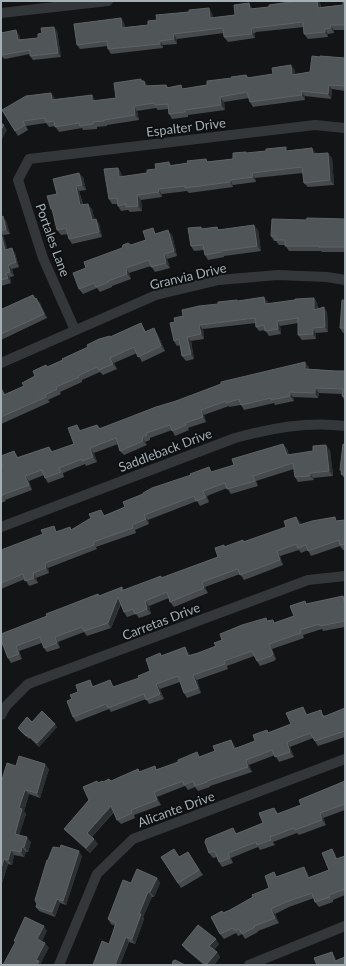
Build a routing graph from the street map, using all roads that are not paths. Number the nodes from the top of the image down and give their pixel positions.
1 (108, 1) edge
2 (1, 13) edge
3 (345, 128) edge
4 (29, 159) joint
5 (345, 280) edge
6 (75, 330) junction
7 (1, 363) edge
8 (345, 426) edge
9 (1, 527) edge
10 (345, 576) edge
11 (1, 715) edge
12 (345, 760) edge
13 (345, 926) edge
14 (59, 965) edge
15 (249, 965) edge

1 - 2 street
3 - 4 street, Espalter Drive
4 - 6 street, Portales Lane
5 - 6 street, Granvia Drive
6 - 7 street, Granvia Drive
8 - 9 street, Saddleback Drive
10 - 11 street, Carretas Drive
12 - 14 street, Alicante Drive
13 - 15 street

